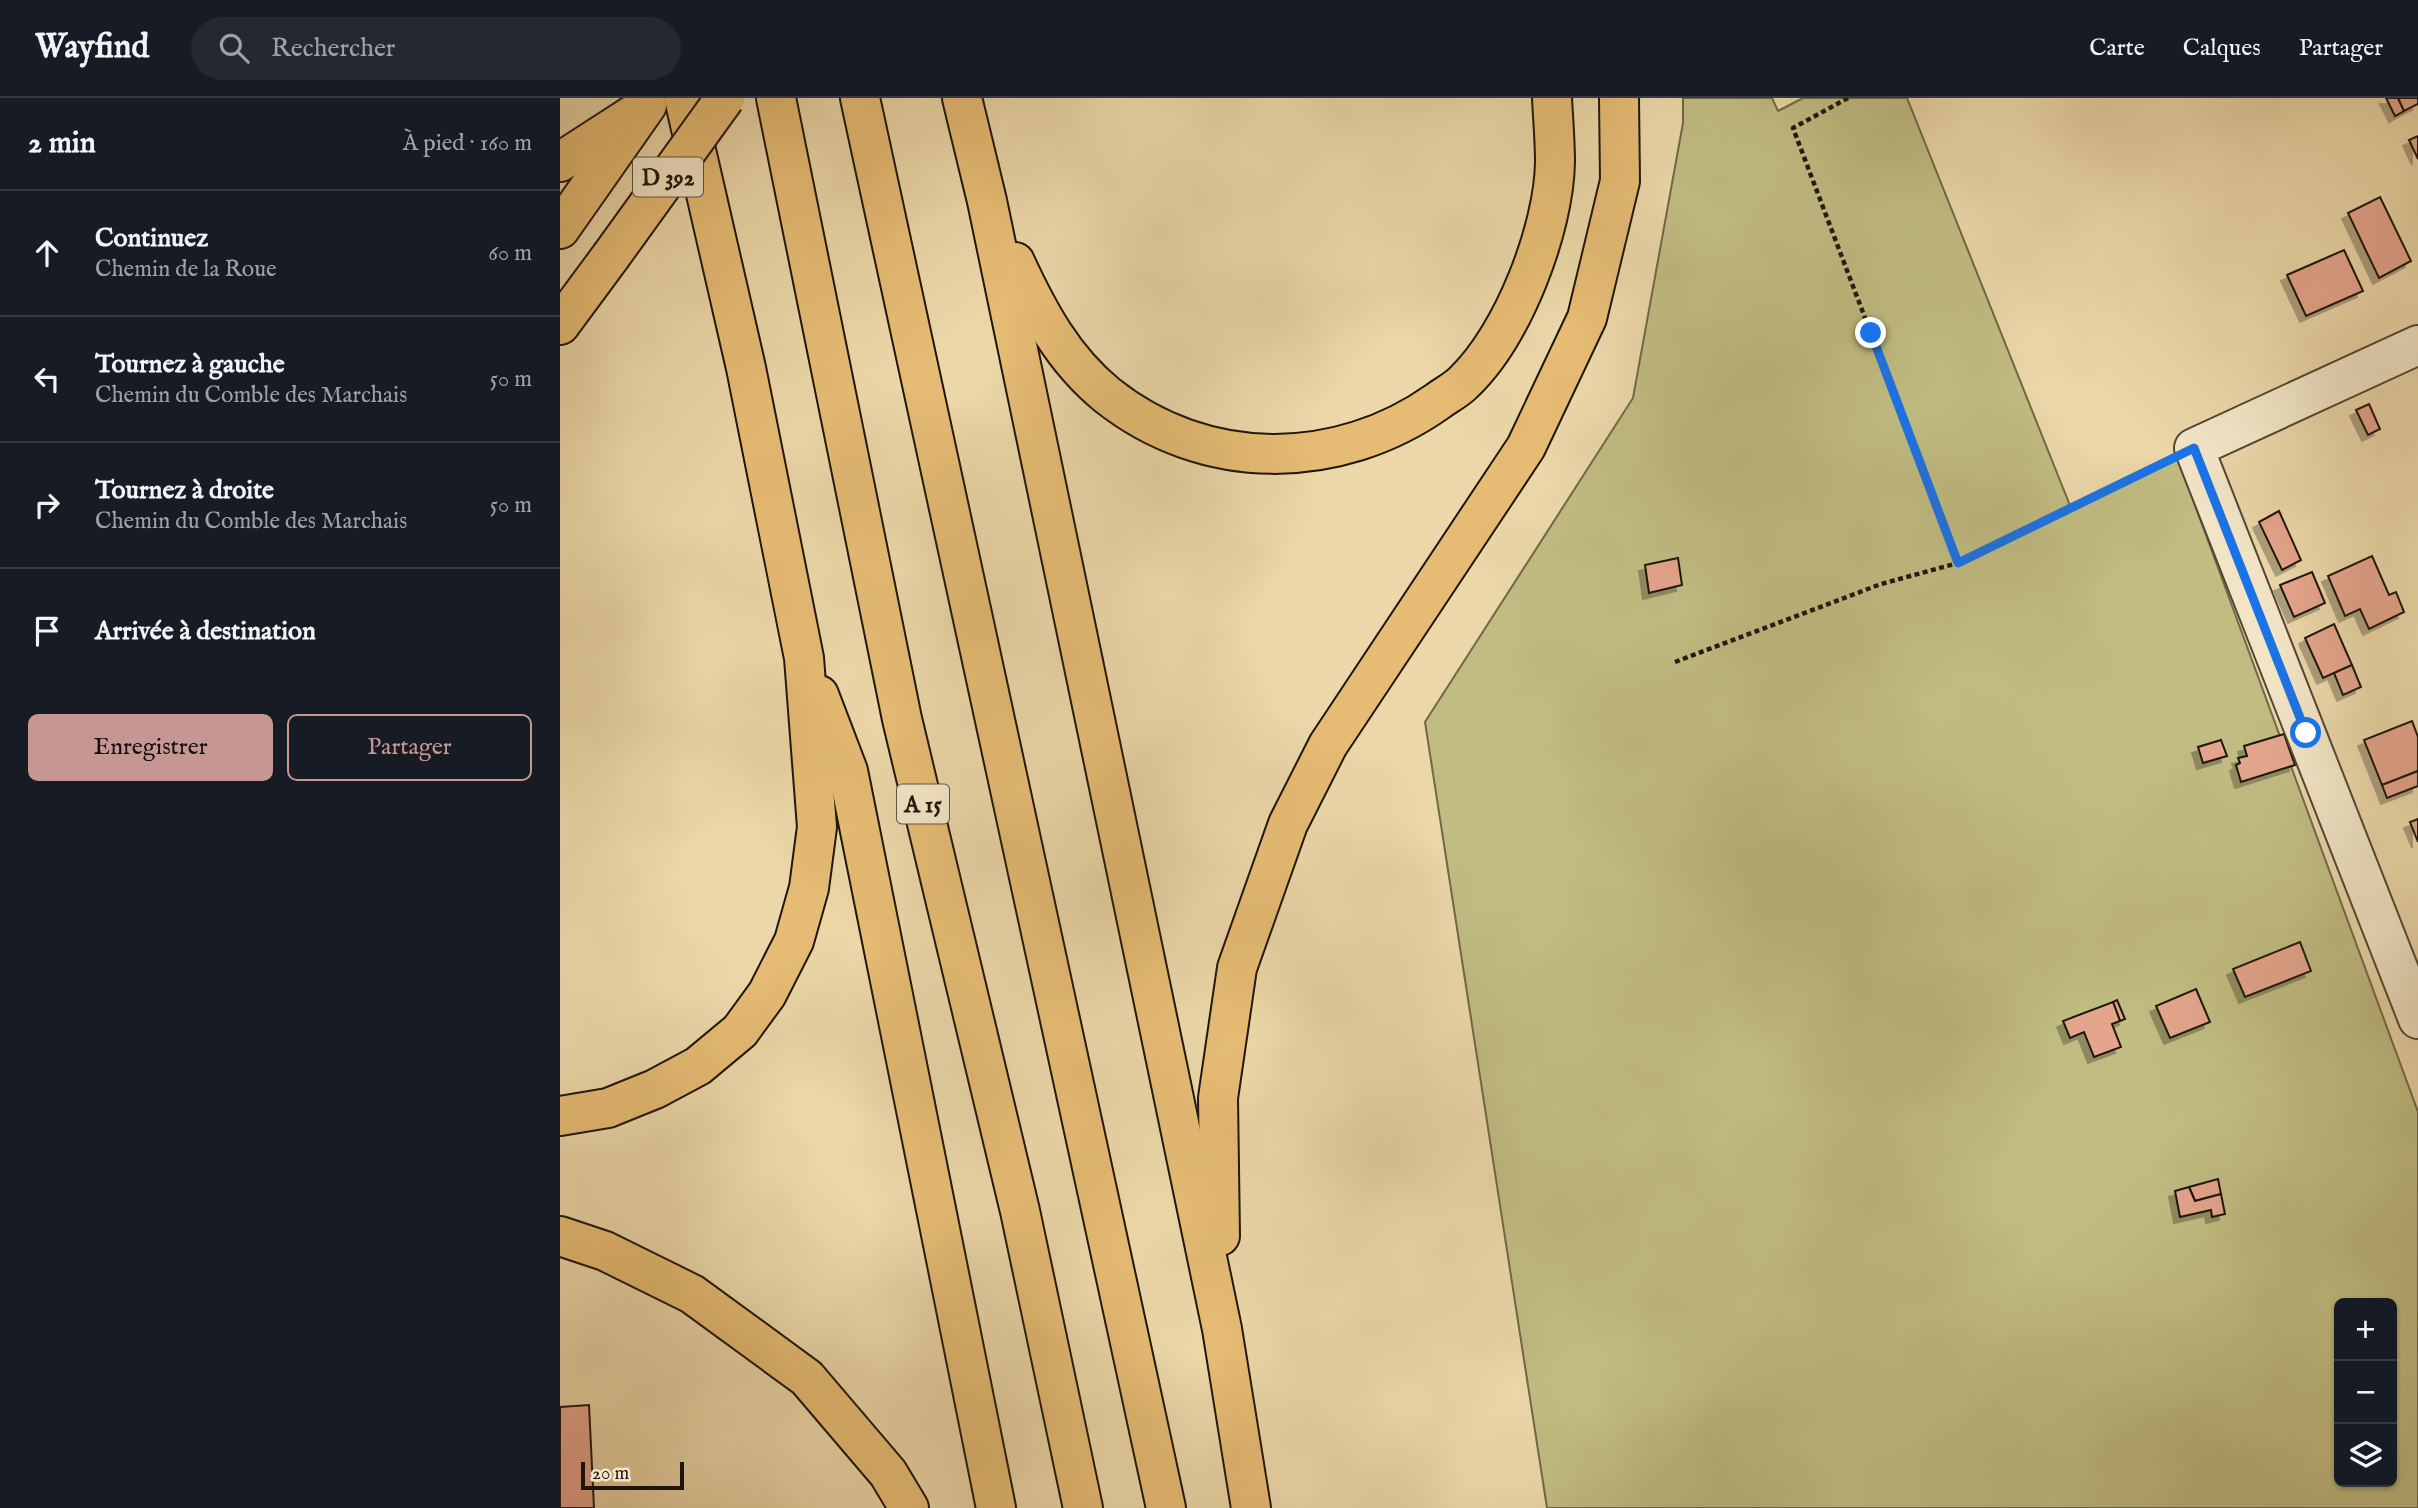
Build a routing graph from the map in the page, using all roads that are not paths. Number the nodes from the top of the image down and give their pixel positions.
1 (684, 98) edge
2 (725, 98) edge
3 (776, 98) edge
4 (860, 98) edge
5 (962, 98) edge
6 (1552, 98) edge
7 (1619, 98) edge
8 (649, 102) edge
9 (560, 162) edge
10 (987, 201) junction
11 (560, 229) edge
12 (560, 325) edge
13 (2418, 345) edge
14 (804, 657) junction
15 (2418, 1019) edge
16 (560, 1116) edge
17 (560, 1237) edge
18 (1222, 1329) junction
19 (909, 1508) edge
20 (996, 1508) edge
21 (1083, 1508) edge
22 (1166, 1508) edge
23 (1251, 1508) edge

1 - 14 main road
2 - 12 main road, D 392, bridge
3 - 21 main road, A 15
4 - 22 main road
5 - 10 main road
6 - 10 main road
7 - 18 main road
8 - 9 main road
8 - 11 main road, D 392
10 - 18 main road
13 - 15 street
14 - 16 main road
14 - 20 main road
17 - 19 main road
18 - 23 main road

